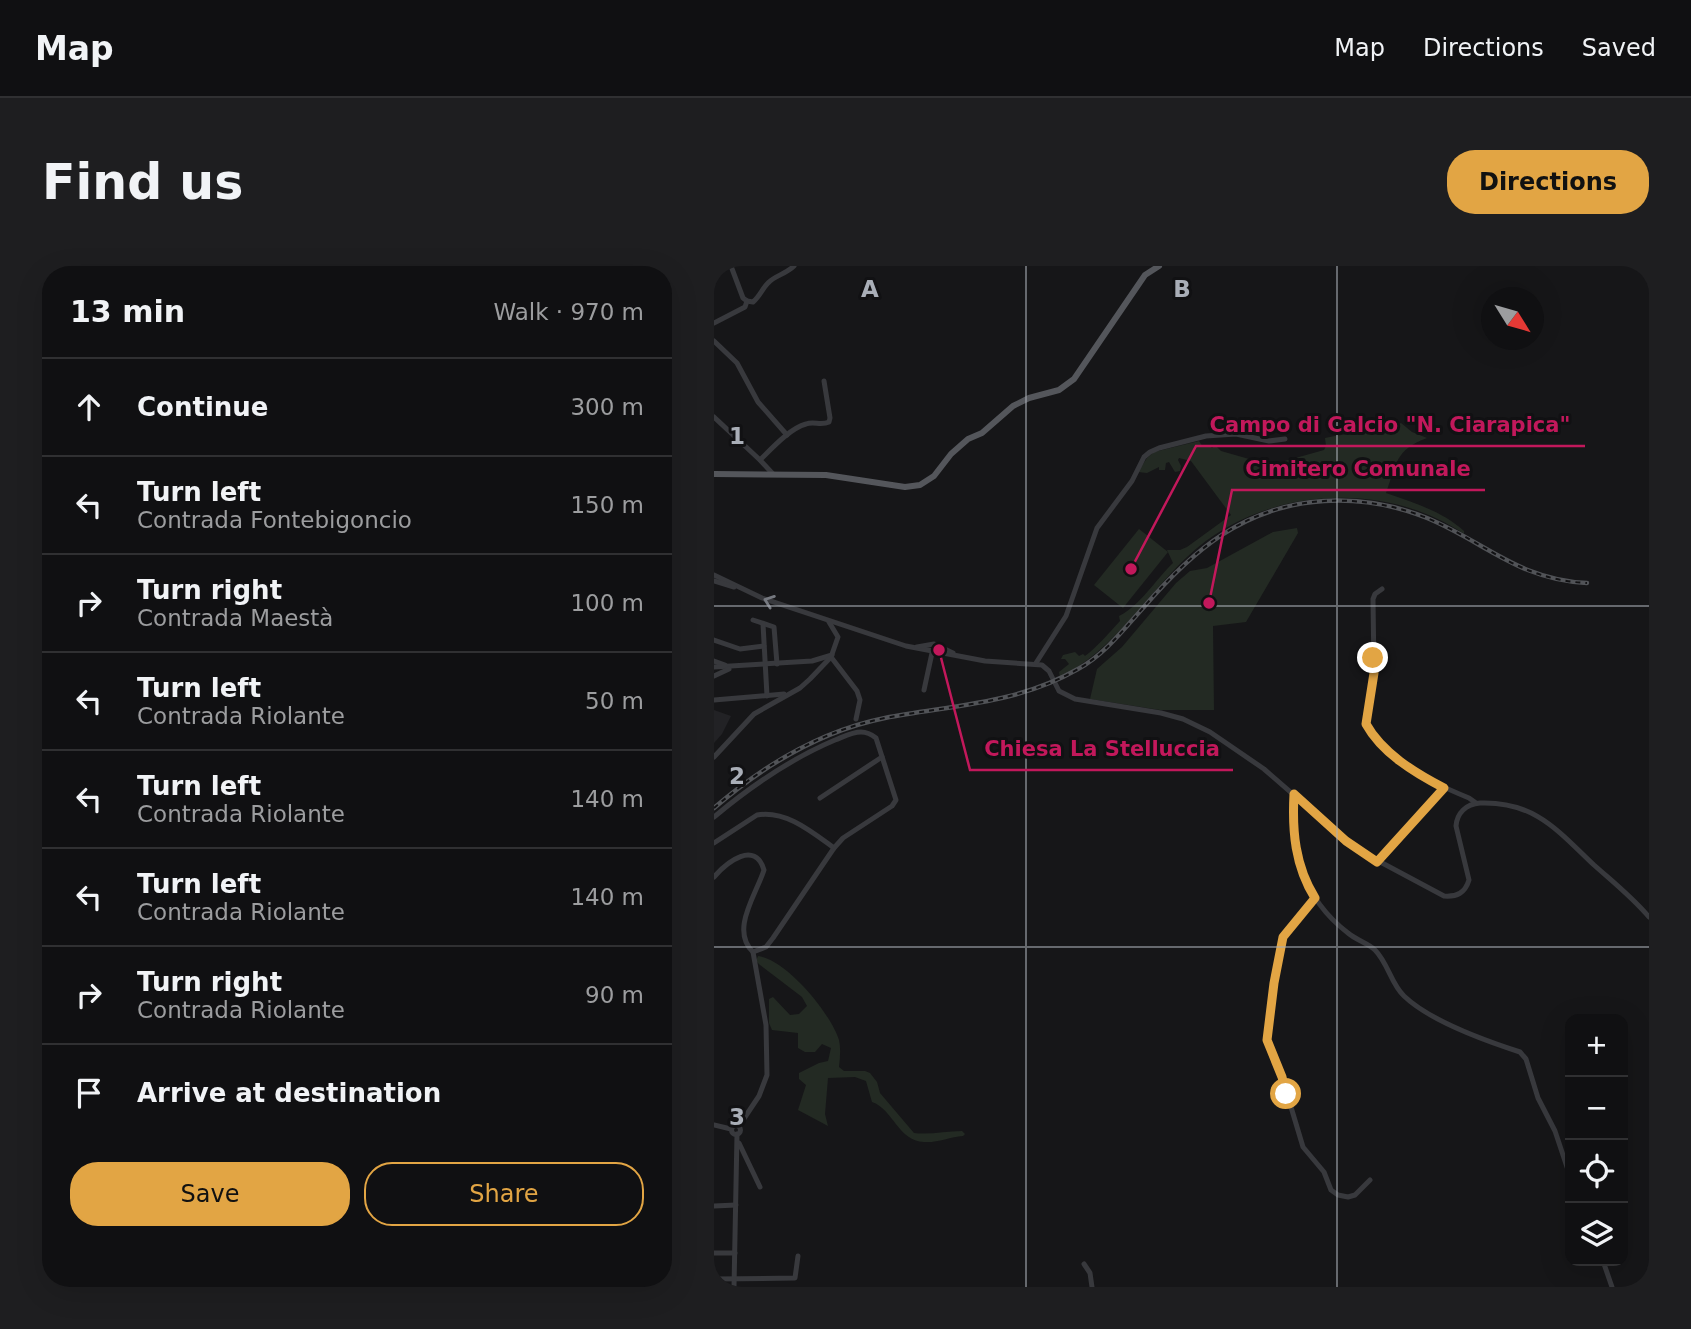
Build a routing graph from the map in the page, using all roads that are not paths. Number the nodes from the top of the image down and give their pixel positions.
1 (731, 266) edge
2 (794, 266) edge
3 (1159, 266) edge
4 (747, 301) junction
5 (714, 323) edge
6 (714, 341) edge
7 (824, 381) dead end
8 (714, 417) edge
9 (788, 435) junction
10 (1285, 439) dead end
11 (760, 460) junction
12 (714, 474) edge
13 (773, 474) junction
14 (714, 575) edge
15 (714, 581) edge
16 (737, 587) junction
17 (1382, 589) dead end
18 (753, 620) dead end
19 (827, 620) junction
20 (762, 624) junction
21 (848, 627) junction
22 (838, 634) junction
23 (714, 640) edge
24 (764, 646) junction
25 (915, 648) junction
26 (932, 653) junction
27 (956, 655) junction
28 (831, 656) junction
29 (714, 661) edge
30 (1035, 663) junction
31 (777, 664) junction
32 (765, 665) junction
33 (714, 667) edge
34 (732, 667) junction
35 (714, 676) edge
36 (924, 690) dead end
37 (787, 694) junction
38 (767, 696) junction
39 (714, 700) edge
40 (856, 719) dead end
41 (714, 757) edge
42 (882, 757) junction
43 (1444, 788) junction
44 (1294, 794) junction
45 (820, 798) dead end
46 (1476, 803) junction
47 (714, 817) edge
48 (714, 843) edge
49 (834, 848) junction
50 (1377, 862) junction
51 (714, 877) edge
52 (1315, 898) junction
53 (1649, 916) edge
54 (753, 952) junction
55 (714, 1125) edge
56 (739, 1126) junction
57 (731, 1129) junction
58 (738, 1137) junction
59 (1565, 1164) edge
60 (1370, 1180) dead end
61 (760, 1187) dead end
62 (736, 1205) junction
63 (714, 1206) edge
64 (714, 1253) edge
65 (735, 1253) junction
66 (798, 1256) dead end
67 (1084, 1264) dead end
68 (1604, 1266) edge
69 (714, 1279) edge
70 (734, 1279) junction
71 (734, 1287) edge
72 (1092, 1287) edge
73 (1612, 1287) edge

1 - 4 street
2 - 4 street
3 - 13 main road
4 - 5 street
6 - 9 street
7 - 9 street
8 - 11 street
9 - 11 street
10 - 30 street
11 - 13 street
12 - 13 main road
14 - 16 street
15 - 16 street
19 -> 16 street
17 - 43 street
18 - 20 street
19 - 21 street
19 - 22 street
20 - 24 street
20 - 31 street
21 - 22 street
21 - 25 street
22 - 28 street
23 - 24 street
24 - 32 street
25 - 26 street
25 - 27 street
26 - 27 street
26 - 36 street
27 - 30 street
28 - 31 street
28 - 37 street
28 - 40 street
29 - 34 street
30 - 44 street
31 - 32 street
32 - 34 street
32 - 38 street
33 - 34 street
34 - 35 street
37 - 38 street
37 - 41 street
38 - 39 street
42 - 45 street
42 - 47 street
42 - 49 street
43 - 46 street
43 - 50 street
44 - 50 street
44 - 52 street
46 - 50 street
46 - 53 street
48 - 49 street
49 - 54 street
51 - 54 street
52 - 59 street
52 - 60 street
54 - 56 street
55 - 57 street
56 - 57 street
56 - 58 street
57 - 58 street
58 - 61 street
58 - 62 street
62 - 63 street
62 - 65 street
64 - 65 street
65 - 70 street
66 - 70 street
67 - 72 street
68 - 73 street
69 - 70 street
70 - 71 street

